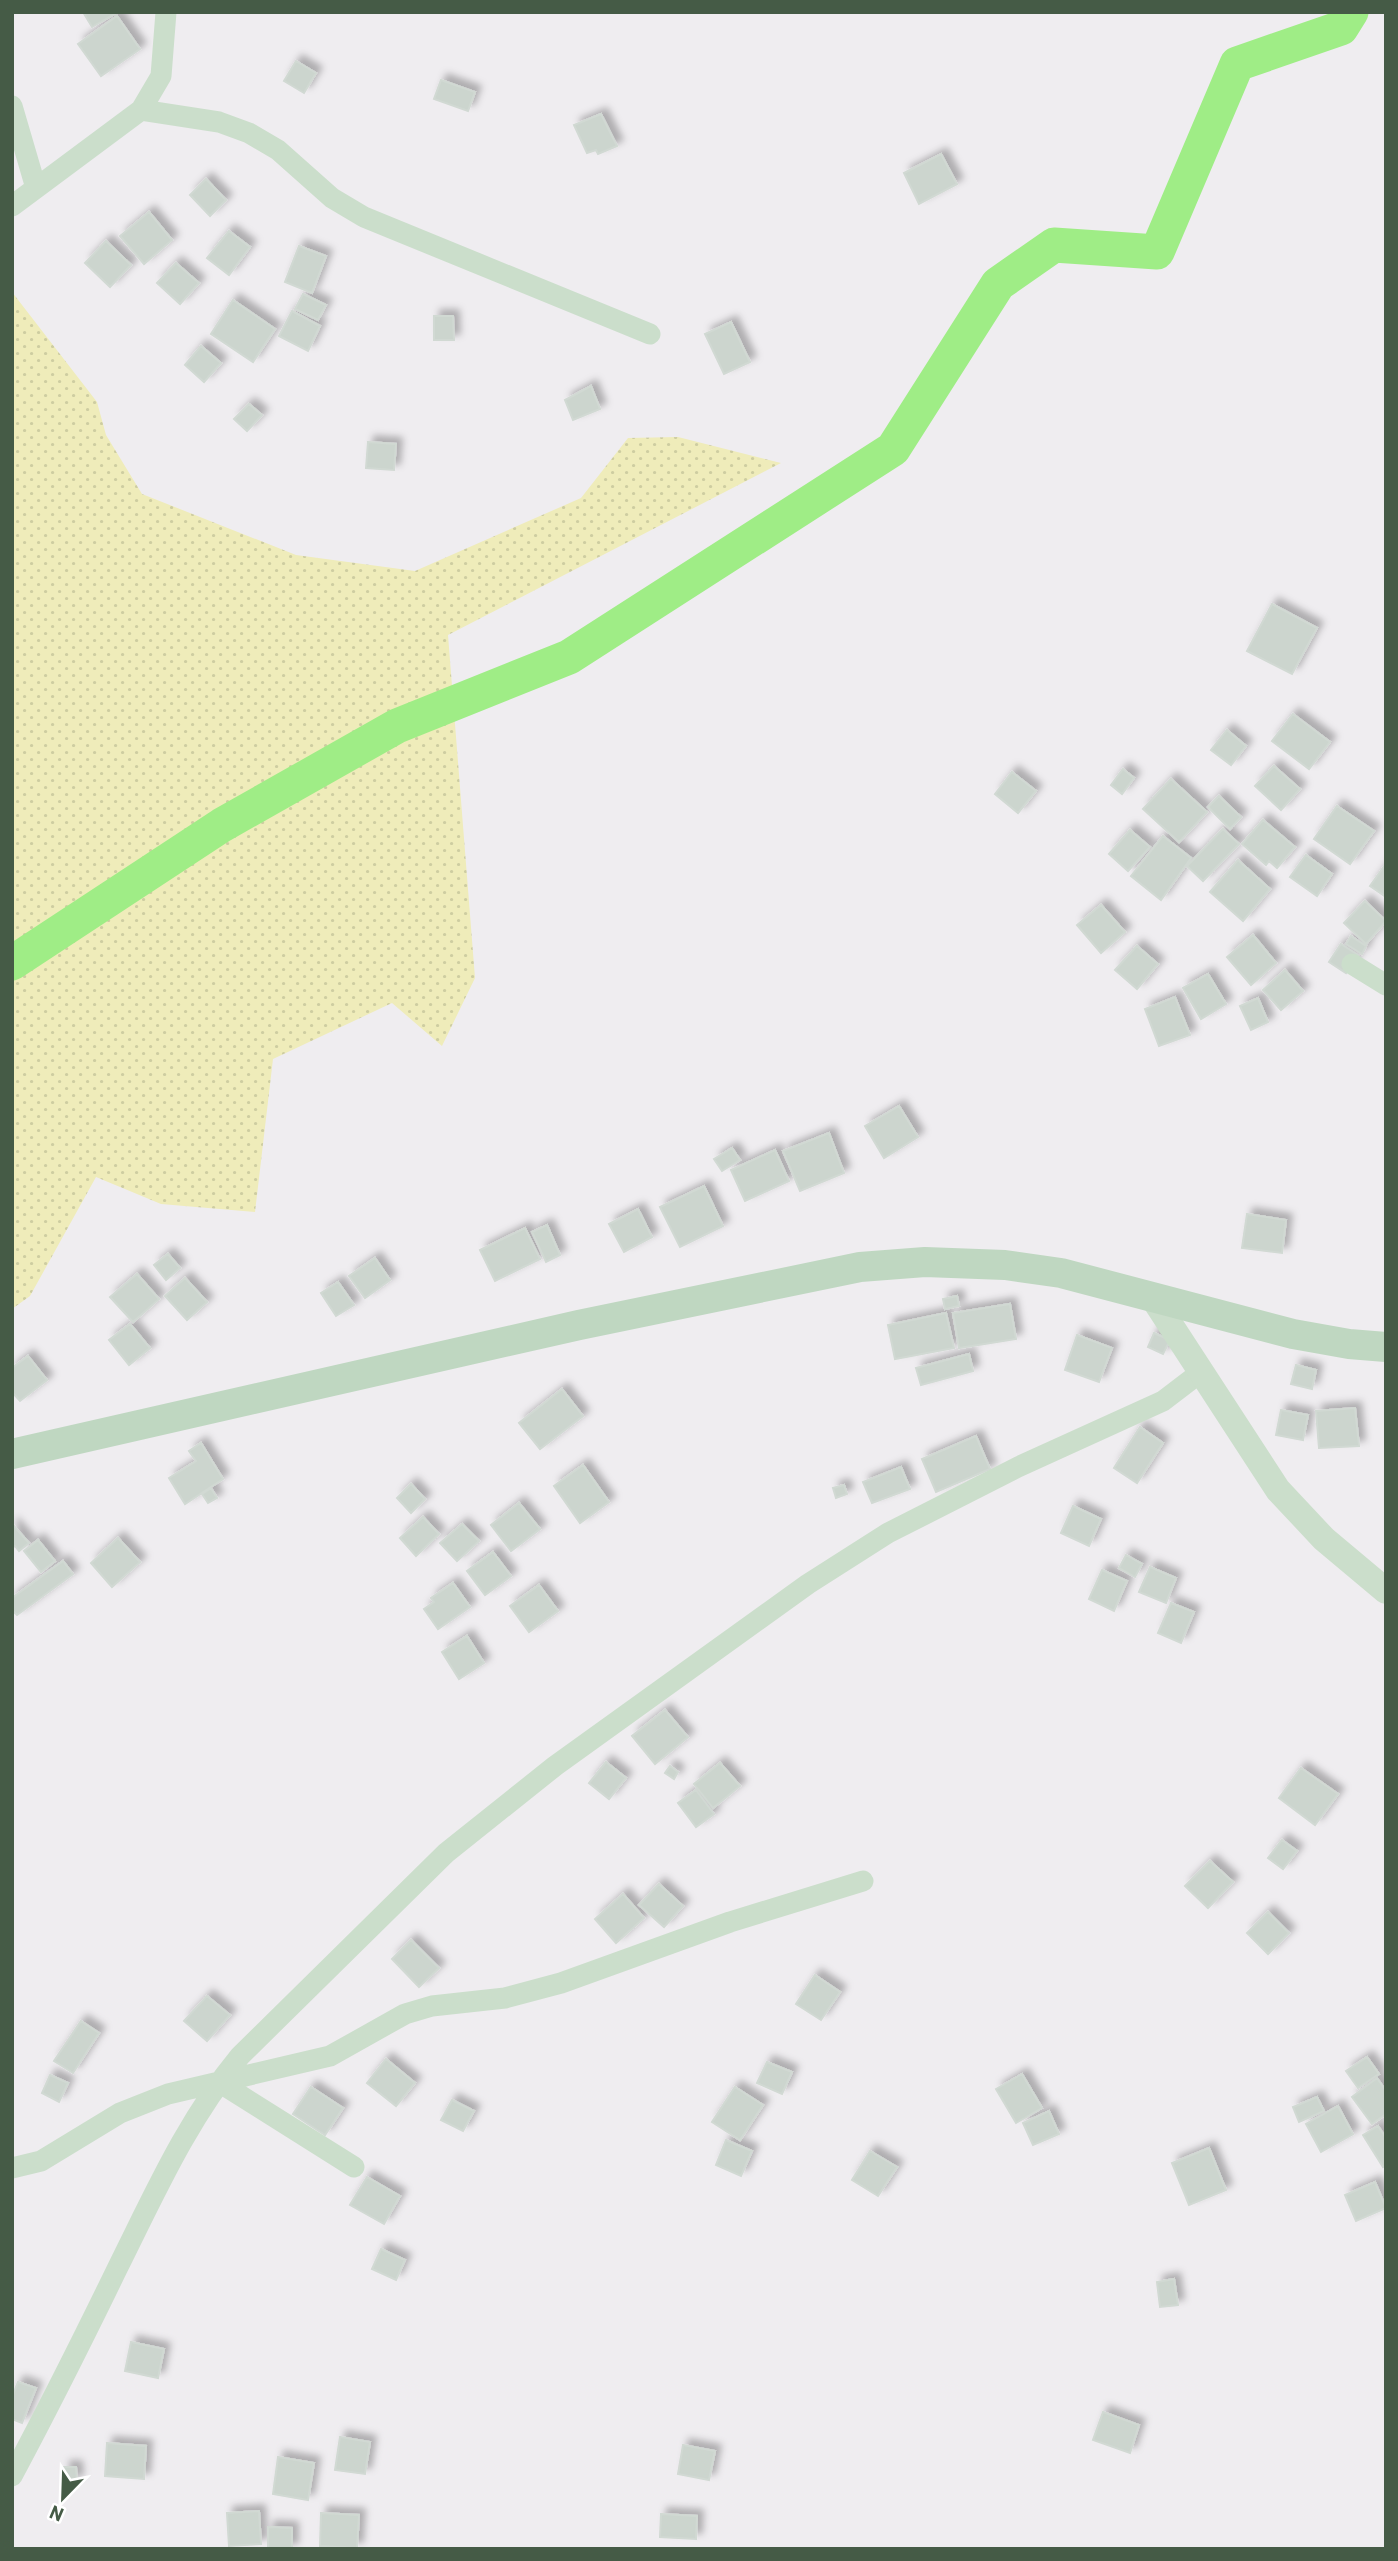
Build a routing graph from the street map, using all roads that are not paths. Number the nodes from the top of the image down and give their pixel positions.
1 (166, 12) edge
2 (12, 106) edge
3 (141, 110) junction
4 (36, 188) junction
5 (12, 206) edge
6 (650, 334) dead end
7 (1352, 964) dead end
8 (1386, 985) edge
9 (1153, 1298) junction
10 (1386, 1347) edge
11 (1200, 1372) junction
12 (12, 1454) edge
13 (1386, 1591) edge
14 (863, 1881) dead end
15 (219, 2082) junction
16 (354, 2167) dead end
17 (12, 2168) edge
18 (13, 2473) edge

1 - 3 street
2 - 4 street
3 - 4 street
3 - 6 street
4 - 5 street
7 - 8 street
9 - 10 main road
9 - 11 street
9 - 12 main road
11 - 13 street
11 - 15 street
14 - 15 street
15 - 16 street
15 - 17 street
15 - 18 street

